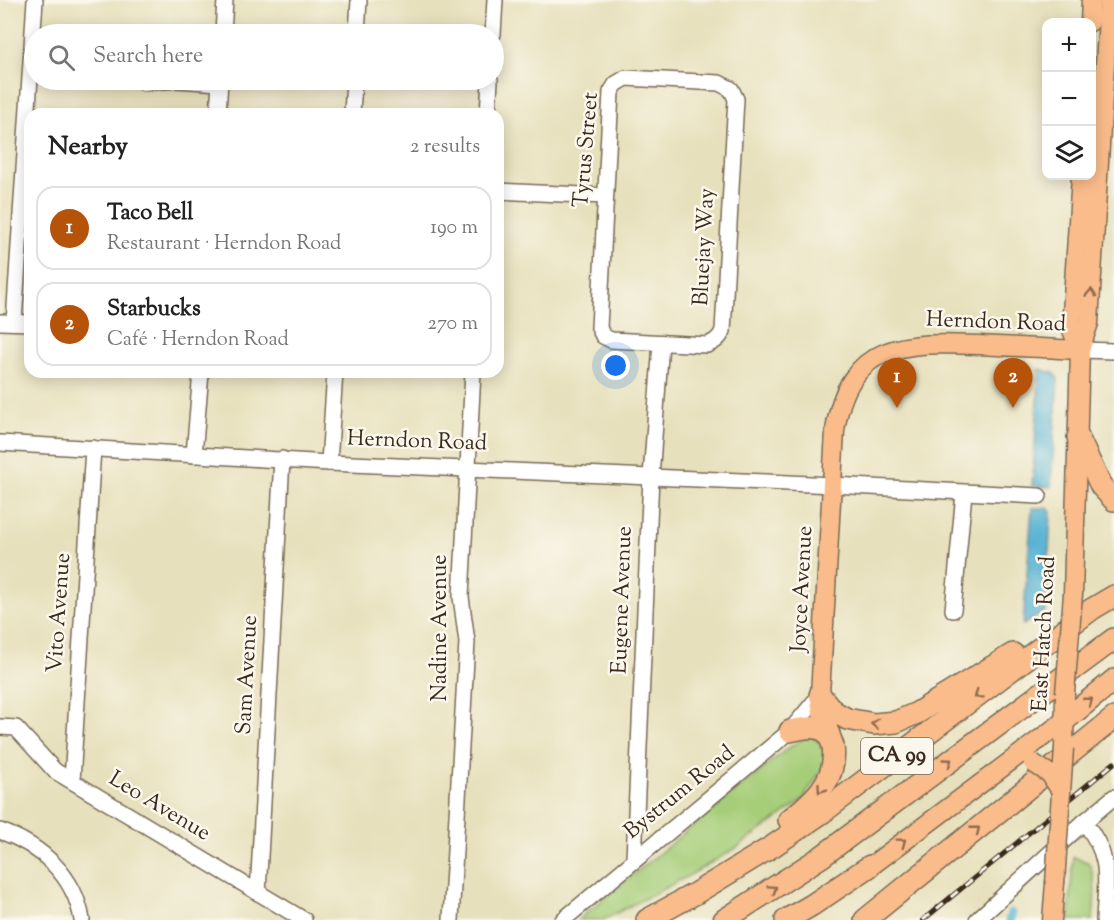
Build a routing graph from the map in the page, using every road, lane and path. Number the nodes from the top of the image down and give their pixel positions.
1 (35, 0) edge
2 (225, 0) edge
3 (359, 0) edge
4 (495, 0) edge
5 (1091, 0) edge
6 (1108, 0) edge
7 (1090, 18) edge
8 (34, 24) edge
9 (224, 24) edge
10 (358, 24) edge
11 (494, 24) edge
12 (731, 89) joint
13 (29, 90) edge
14 (219, 90) edge
15 (353, 90) edge
16 (489, 90) edge
17 (28, 108) edge
18 (218, 108) edge
19 (352, 108) edge
20 (488, 108) edge
21 (24, 177) edge
22 (1080, 180) edge
23 (504, 192) edge
24 (605, 196) junction
25 (15, 322) edge
26 (661, 343) junction
27 (1080, 350) junction
28 (1114, 351) edge
29 (200, 378) edge
30 (335, 378) edge
31 (473, 378) edge
32 (1078, 437) junction
33 (0, 443) edge
34 (93, 448) junction
35 (194, 454) junction
36 (282, 459) junction
37 (329, 463) junction
38 (468, 468) junction
39 (651, 477) junction
40 (833, 485) junction
41 (964, 493) junction
42 (1039, 496) dead end
43 (1114, 500) edge
44 (1114, 596) edge
45 (1092, 609) junction
46 (953, 610) dead end
47 (1114, 639) edge
48 (1114, 680) edge
49 (820, 695) junction
50 (1114, 718) edge
51 (1064, 721) junction
52 (0, 727) edge
53 (790, 731) junction
54 (829, 735) junction
55 (1001, 768) junction
56 (72, 781) junction
57 (1061, 791) junction
58 (1114, 797) edge
59 (1084, 822) junction
60 (0, 831) edge
61 (634, 860) junction
62 (870, 866) junction
63 (1110, 888) edge
64 (258, 893) junction
65 (696, 893) junction
66 (82, 920) edge
67 (304, 920) edge
68 (451, 920) edge
69 (563, 920) edge
70 (647, 920) edge
71 (724, 920) edge
72 (786, 920) edge
73 (808, 920) edge
74 (865, 920) edge
75 (977, 920) edge
76 (1052, 920) edge
77 (1104, 920) edge

1 - 8 street
2 - 9 street
3 - 10 street
4 - 11 street
5 - 7 main road
27 -> 6 main road, East Hatch Road
12 - 24 street, Tyrus Street
12 - 26 street, Bluejay Way
13 - 17 street
14 - 18 street
15 - 19 street
16 - 20 street
21 - 25 street
22 - 27 main road, East Hatch Road
23 - 24 street
24 - 26 street, Tyrus Street
26 - 39 street, Eugene Avenue
27 - 28 street, Herndon Road
27 - 32 main road, East Hatch Road
27 - 40 main road, Herndon Road
29 - 35 street
30 - 37 street
31 - 38 street, Nadine Avenue
32 - 43 highway
32 - 51 main road, East Hatch Road, bridge
33 - 34 street, Herndon Road
34 - 35 street, Herndon Road
34 - 56 street, Vito Avenue
35 - 36 street, Herndon Road
36 - 37 street, Herndon Road
36 - 64 street, Sam Avenue
37 - 38 street, Herndon Road
38 - 39 street, Herndon Road
38 - 68 street, Nadine Avenue
39 - 40 street, Herndon Road
39 - 61 street, Eugene Avenue
40 - 41 street, Herndon Road
40 - 49 main road, Joyce Avenue
41 - 42 street, Herndon Road
41 - 46 street
44 - 45 highway, CA 99
45 -> 49 highway
45 -> 65 highway, CA 99
71 -> 47 highway, CA 99
51 -> 48 highway
49 - 53 street, Bystrum Road
49 - 54 highway
74 -> 50 highway
51 - 55 main road
51 - 57 main road, East Hatch Road, bridge
52 - 56 street, Leo Avenue
53 - 54 highway
53 - 61 street, Bystrum Road
54 -> 65 highway
55 - 57 main road, bridge
62 -> 55 main road
56 - 64 street, Leo Avenue
57 - 76 main road, East Hatch Road, bridge
58 - 59 street
59 - 63 street
59 - 75 street
60 - 66 street
61 - 69 street, Bystrum Road
62 - 72 highway
62 - 73 main road
63 - 77 street
64 - 67 street, Leo Avenue
65 - 70 highway, CA 99

